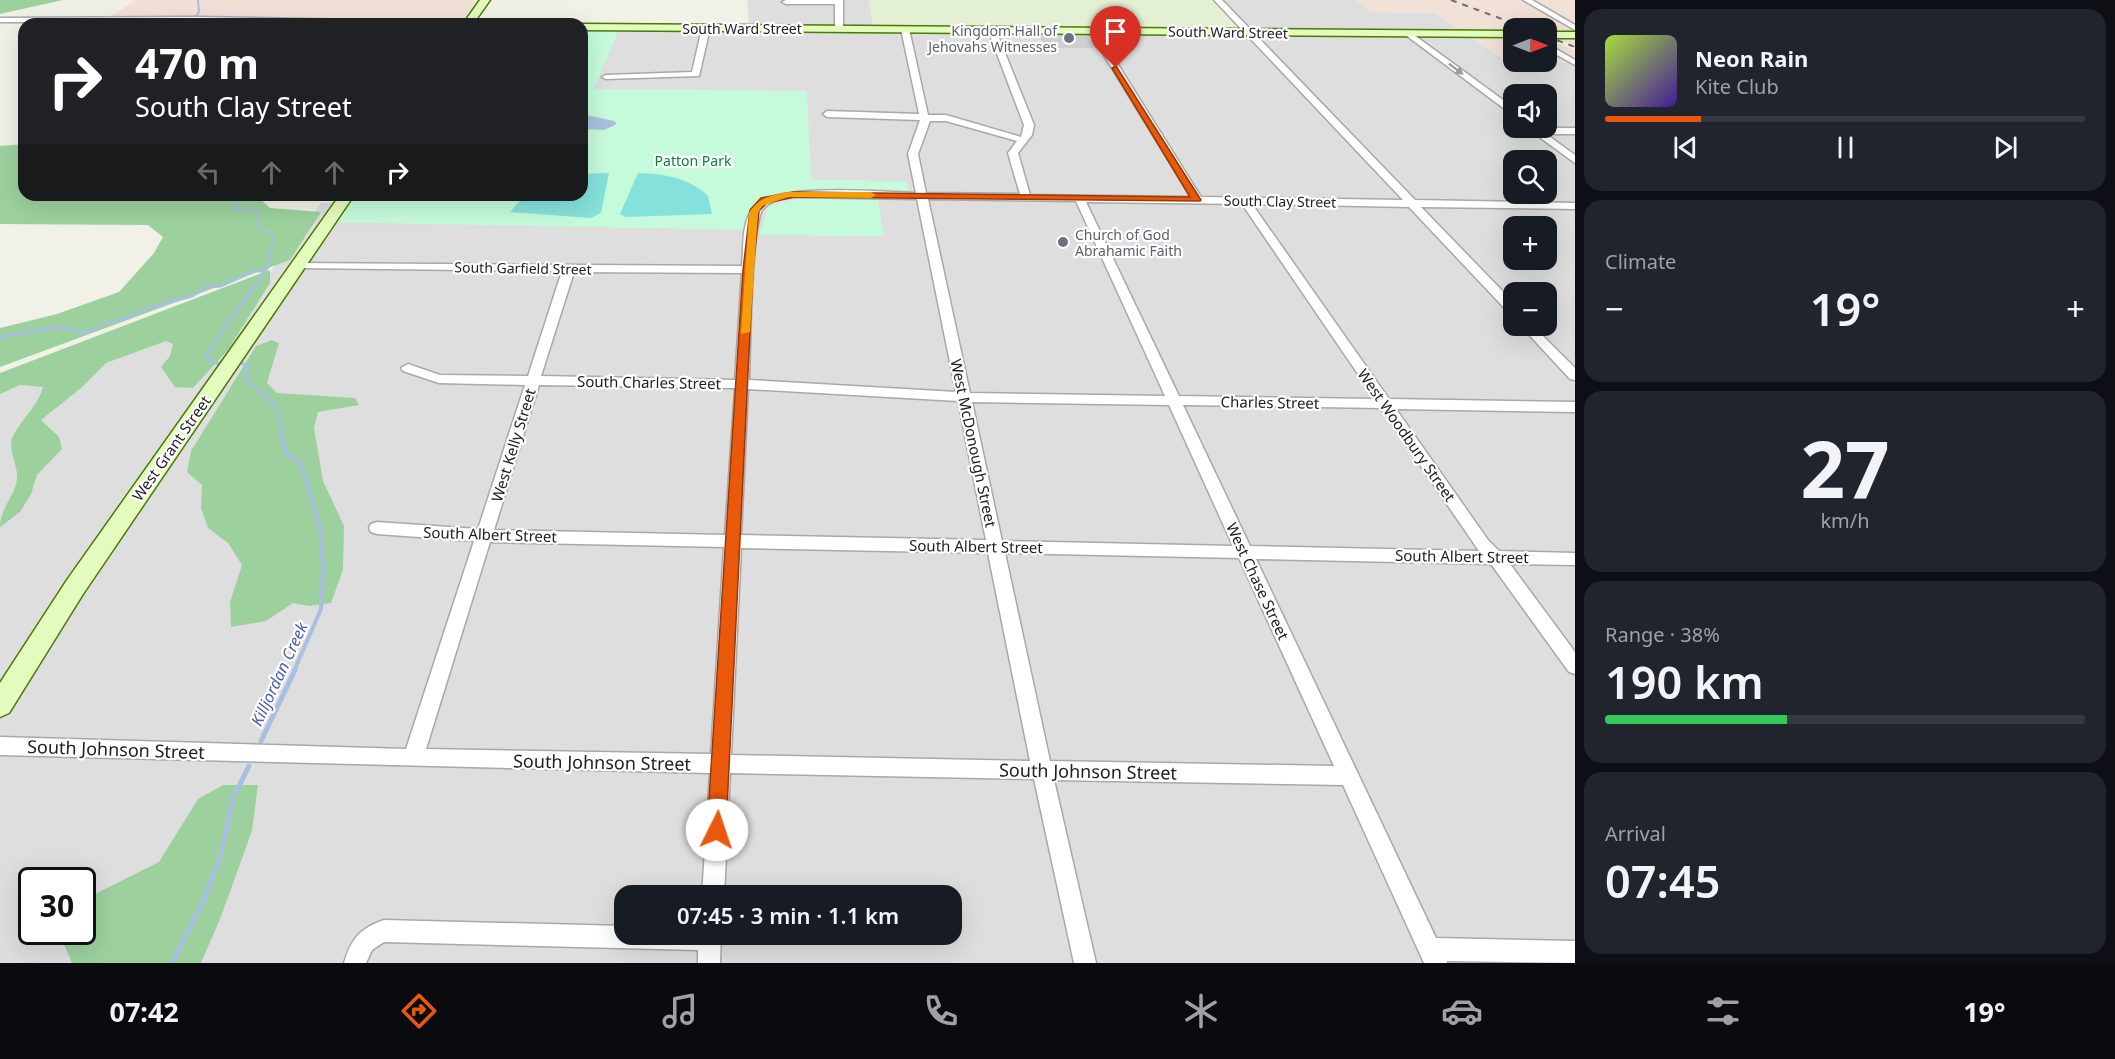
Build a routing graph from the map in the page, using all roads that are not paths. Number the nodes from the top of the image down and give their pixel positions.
1 (485, 0) edge
2 (1218, 0) edge
3 (1527, 0) edge
4 (839, 1) edge
5 (786, 2) dead end
6 (472, 18) edge
7 (0, 20) edge
8 (18, 20) edge
9 (588, 27) edge
10 (706, 28) junction
11 (1575, 28) edge
12 (839, 29) junction
13 (905, 29) junction
14 (992, 30) junction
15 (1093, 31) junction
16 (1249, 32) junction
17 (1410, 34) junction
18 (1503, 34) edge
19 (1557, 34) edge
20 (1575, 35) edge
21 (1557, 52) edge
22 (1575, 63) edge
23 (606, 77) dead end
24 (1503, 105) edge
25 (827, 114) dead end
26 (924, 117) junction
27 (1557, 130) edge
28 (1575, 131) edge
29 (1547, 138) edge
30 (1023, 140) junction
31 (1575, 160) edge
32 (922, 196) junction
33 (1026, 198) junction
34 (1080, 199) junction
35 (1197, 200) junction
36 (1244, 200) junction
37 (343, 201) edge
38 (1412, 204) junction
39 (1575, 206) edge
40 (298, 265) junction
41 (568, 269) junction
42 (748, 270) junction
43 (1503, 299) edge
44 (1537, 336) edge
45 (408, 368) dead end
46 (1575, 376) edge
47 (534, 379) junction
48 (742, 384) junction
49 (964, 397) junction
50 (1174, 401) junction
51 (1384, 403) junction
52 (1575, 407) edge
53 (377, 528) dead end
54 (485, 536) junction
55 (733, 541) junction
56 (995, 547) junction
57 (1244, 551) junction
58 (1496, 558) junction
59 (1575, 559) edge
60 (1575, 666) edge
61 (0, 705) edge
62 (0, 746) edge
63 (413, 758) junction
64 (721, 764) junction
65 (1042, 771) junction
66 (1348, 776) junction
67 (714, 885) edge
68 (614, 938) edge
69 (710, 945) edge
70 (1575, 952) edge
71 (1433, 956) edge
72 (355, 963) edge
73 (709, 963) edge
74 (1085, 963) edge

1 - 6 street
2 - 16 street
3 - 11 street
4 - 5 street
4 - 12 street
7 - 8 street
9 - 10 street, South Ward Street
10 - 12 street, South Ward Street
10 - 23 street
12 - 13 street, South Ward Street
13 - 14 street, South Ward Street
13 - 26 street, West McDonough Street
14 - 15 street, South Ward Street
14 - 30 street
15 - 16 street, South Ward Street
15 - 35 street
16 - 17 street, South Ward Street
16 - 38 street
17 - 18 street, South Ward Street
17 -> 24 street
19 - 20 street
21 - 22 street
25 - 26 street
26 - 30 street
26 - 32 street, West McDonough Street
27 - 28 street
29 - 31 street
30 - 33 street
32 - 33 street, South Clay Street
32 - 42 street, South Clay Street
32 - 49 street, West McDonough Street
33 - 34 street, South Clay Street
34 - 35 street, South Clay Street
34 - 50 street, West Chase Street
35 - 36 street, South Clay Street
36 - 38 street, South Clay Street
36 - 51 street, West Woodbury Street
37 - 40 street, West Grant Street
38 - 39 street, South Clay Street
38 - 43 street
40 - 41 street, South Garfield Street
40 - 61 street, West Grant Street
41 - 42 street, South Garfield Street
41 - 47 street, West Kelly Street
42 - 48 street
44 - 46 street
45 - 47 street, South Charles Street
47 - 48 street, South Charles Street
47 - 54 street, West Kelly Street
48 - 49 street, South Charles Street
48 - 55 street
49 - 50 street, Charles Street
49 - 56 street, West McDonough Street
50 - 51 street, Charles Street
50 - 57 street, West Chase Street
51 - 52 street, Charles Street
51 - 58 street, West Woodbury Street
53 - 54 street, South Albert Street
54 - 55 street, South Albert Street
54 - 63 street, West Kelly Street
55 - 56 street, South Albert Street
55 - 64 street
56 - 57 street, South Albert Street
56 - 65 street, West McDonough Street
57 - 58 street, South Albert Street
57 - 66 street, West Chase Street
58 - 59 street, South Albert Street
58 - 60 street, West Woodbury Street
62 - 63 street, South Johnson Street
63 - 64 street, South Johnson Street
64 - 65 street, South Johnson Street
64 - 67 street
65 - 66 street, South Johnson Street
65 - 74 street, West McDonough Street
66 - 71 street, West Chase Street
68 - 72 street
69 - 73 street
70 - 71 street

